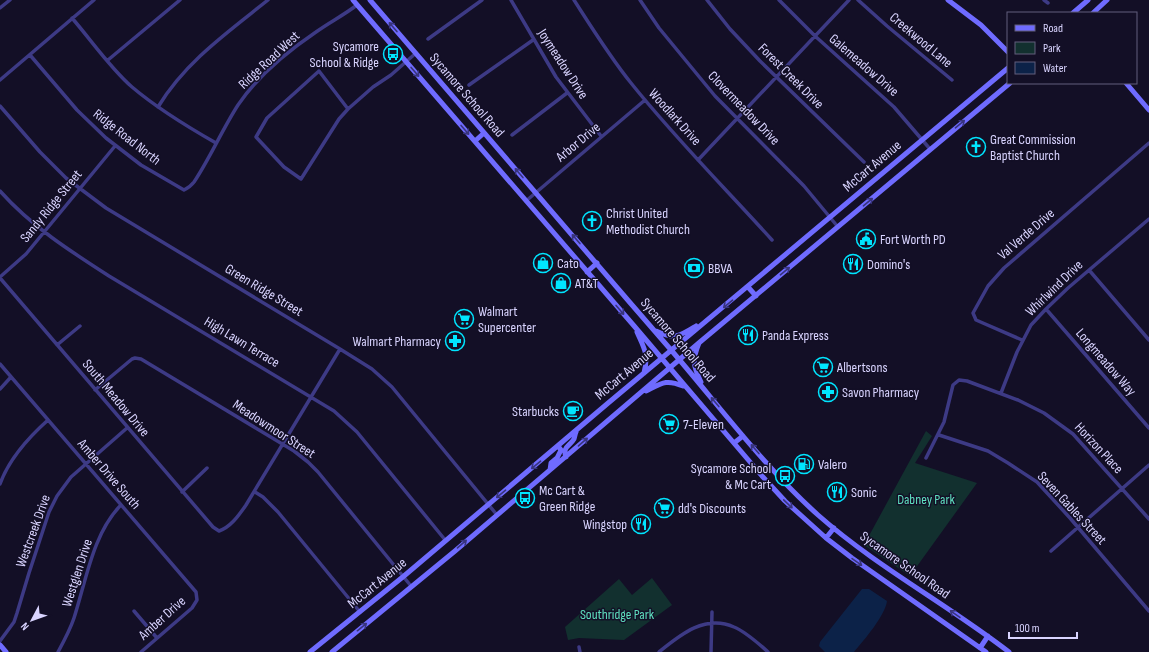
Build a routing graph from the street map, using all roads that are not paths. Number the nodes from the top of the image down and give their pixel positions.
1 (10, 0) edge
2 (94, 0) edge
3 (180, 0) edge
4 (268, 0) edge
5 (353, 0) edge
6 (370, 0) edge
7 (482, 0) edge
8 (512, 0) edge
9 (574, 0) edge
10 (640, 0) edge
11 (707, 0) edge
12 (779, 0) edge
13 (849, 0) edge
14 (858, 0) edge
15 (948, 0) edge
16 (1044, 0) edge
17 (1088, 0) edge
18 (1107, 0) edge
19 (1048, 3) dead end
20 (357, 5) junction
21 (0, 8) edge
22 (1074, 12) edge
23 (1094, 12) edge
24 (72, 18) junction
25 (815, 36) junction
26 (428, 39) dead end
27 (533, 40) junction
28 (1007, 51) edge
29 (416, 53) junction
30 (30, 55) junction
31 (108, 60) junction
32 (406, 61) junction
33 (1007, 69) edge
34 (776, 77) junction
35 (0, 80) edge
36 (952, 80) dead end
37 (1007, 84) edge
38 (1127, 84) edge
39 (469, 85) dead end
40 (566, 92) junction
41 (645, 100) junction
42 (0, 106) edge
43 (158, 107) junction
44 (348, 109) junction
45 (1149, 110) edge
46 (737, 118) junction
47 (484, 133) junction
48 (512, 134) dead end
49 (601, 136) junction
50 (923, 140) junction
51 (475, 141) junction
52 (216, 143) junction
53 (1149, 143) edge
54 (115, 146) junction
55 (930, 149) junction
56 (698, 160) junction
57 (864, 162) dead end
58 (80, 188) junction
59 (188, 188) joint
60 (0, 191) edge
61 (536, 193) junction
62 (526, 201) junction
63 (830, 217) junction
64 (1149, 219) edge
65 (838, 227) junction
66 (45, 232) junction
67 (772, 240) dead end
68 (597, 263) junction
69 (1089, 270) junction
70 (587, 272) junction
71 (0, 278) edge
72 (748, 287) junction
73 (756, 296) junction
74 (1046, 309) junction
75 (708, 320) junction
76 (80, 326) dead end
77 (635, 327) junction
78 (654, 330) junction
79 (1022, 340) junction
80 (1149, 340) edge
81 (700, 342) junction
82 (57, 345) junction
83 (340, 349) junction
84 (671, 350) junction
85 (662, 358) junction
86 (680, 360) junction
87 (0, 364) edge
88 (670, 368) junction
89 (643, 374) junction
90 (11, 377) junction
91 (684, 386) junction
92 (0, 388) edge
93 (95, 390) junction
94 (705, 390) junction
95 (1001, 393) junction
96 (638, 395) junction
97 (311, 397) junction
98 (48, 420) junction
99 (127, 428) junction
100 (1149, 428) edge
101 (576, 431) junction
102 (938, 435) junction
103 (744, 436) junction
104 (734, 443) junction
105 (283, 445) junction
106 (558, 446) junction
107 (566, 457) junction
108 (926, 458) dead end
109 (86, 464) junction
110 (1149, 465) edge
111 (207, 468) dead end
112 (550, 470) junction
113 (0, 484) edge
114 (1122, 489) junction
115 (182, 492) junction
116 (254, 492) junction
117 (489, 504) junction
118 (121, 505) junction
119 (497, 515) junction
120 (1149, 519) edge
121 (834, 528) junction
122 (1078, 528) junction
123 (826, 538) junction
124 (446, 541) junction
125 (1051, 551) dead end
126 (404, 576) junction
127 (411, 586) junction
128 (197, 600) joint
129 (134, 611) dead end
130 (1149, 611) edge
131 (360, 612) junction
132 (712, 612) dead end
133 (712, 623) junction
134 (988, 636) junction
135 (157, 638) junction
136 (0, 641) edge
137 (0, 645) edge
138 (579, 647) dead end
139 (980, 648) junction
140 (6, 652) edge
141 (58, 652) edge
142 (141, 652) edge
143 (310, 652) edge
144 (332, 652) edge
145 (580, 652) edge
146 (659, 652) edge
147 (711, 652) edge
148 (768, 652) edge
149 (986, 652) edge
150 (1009, 652) edge

1 - 21 street
2 - 24 street
3 - 31 street
4 - 43 street
5 - 20 main road, Sycamore School Road
29 -> 6 main road, Sycamore School Road
7 - 26 street
8 - 27 street, Joymeadow Drive
9 - 41 street, Woodlark Drive
10 - 46 street, Clovermeadow Drive
11 - 34 street, Forest Creek Drive
12 - 25 street, Galemeadow Drive
13 - 25 street
14 - 36 street, Creekwood Lane
15 - 28 main road
16 - 19 street
17 - 22 main road
18 - 23 main road
20 - 32 main road, Sycamore School Road
20 - 52 street, Ridge Road West
24 - 30 street
24 - 31 street
25 - 34 street
25 - 50 street, Galemeadow Drive
27 - 39 street
27 - 40 street, Joymeadow Drive
29 - 32 street
29 - 47 main road, Sycamore School Road
30 - 35 street
30 - 54 street, Ridge Road North
31 - 43 street
32 - 44 street
32 -> 51 main road, Sycamore School Road
33 - 50 main road, McCart Avenue
34 - 46 street
34 - 57 street, Forest Creek Drive
55 -> 37 main road, McCart Avenue
38 - 45 main road
40 - 48 street
40 - 49 street, Joymeadow Drive
41 - 49 street, Arbor Drive
41 - 56 street, Woodlark Drive
42 - 58 street, Green Ridge Street
43 - 52 street
44 - 44 street
46 - 56 street
46 - 63 street, Clovermeadow Drive
47 - 51 main road
61 -> 47 main road, Sycamore School Road
49 - 61 street, Arbor Drive
50 - 55 street, Galemeadow Drive
50 - 63 main road, McCart Avenue
51 - 62 main road, Sycamore School Road
52 - 59 street, Ridge Road West
53 - 79 street, Val Verde Drive
54 - 58 street, Sandy Ridge Street
54 - 59 street, Ridge Road North
65 -> 55 main road, McCart Avenue
56 - 67 street, Woodlark Drive
58 - 66 street, Sandy Ridge Street
58 - 83 street, Green Ridge Street
60 - 66 street, High Lawn Terrace
61 - 62 street, Arbor Drive
68 -> 61 main road, Sycamore School Road
62 - 70 main road, Sycamore School Road
63 - 65 street, Clovermeadow Drive
63 - 72 main road, McCart Avenue
64 - 69 street, Whirlwind Drive
73 -> 65 main road, McCart Avenue
66 - 71 street, Sandy Ridge Street
66 - 97 street, High Lawn Terrace
68 - 70 main road
68 - 78 main road, Sycamore School Road
69 - 74 street, Whirlwind Drive
69 - 80 street
70 -> 77 main road, Sycamore School Road
71 - 82 street, South Meadow Drive
72 - 73 main road
72 -> 75 main road, McCart Avenue
73 - 81 main road, McCart Avenue
74 - 79 street, Whirlwind Drive
74 - 100 street, Longmeadow Way
75 - 78 main road
75 - 84 main road, McCart Avenue
76 - 82 street
77 - 85 main road, Sycamore School Road
77 - 89 main road
78 - 84 main road, Sycamore School Road
79 - 95 street, Whirlwind Drive
81 - 86 main road, McCart Avenue
81 - 94 main road
82 - 93 street, South Meadow Drive
83 - 97 street
83 - 117 street, Green Ridge Street
84 - 85 main road, McCart Avenue
84 - 86 main road, Sycamore School Road
85 - 88 main road, Sycamore School Road
85 - 89 main road, McCart Avenue
86 - 88 main road, McCart Avenue
86 - 94 main road, Sycamore School Road
87 - 90 street, Amber Drive South
88 - 91 main road, Sycamore School Road
88 - 96 main road, McCart Avenue
89 - 101 main road, McCart Avenue
90 - 92 street
90 - 98 street, Amber Drive South
91 - 96 main road
91 - 104 main road, Sycamore School Road
93 - 99 street, South Meadow Drive
93 - 105 street, Meadowmoor Street
103 -> 94 main road, Sycamore School Road
95 - 102 street, Horizon Place
95 - 114 street, Horizon Place
107 -> 96 main road, McCart Avenue
97 - 105 street
97 - 124 street, High Lawn Terrace
98 - 109 street, Amber Drive South
98 - 113 street
99 - 109 street, Westcreek Drive
99 - 115 street, South Meadow Drive
101 - 106 main road, McCart Avenue
101 - 107 main road
102 - 108 street
102 - 122 street, Seven Gables Street
103 - 104 main road
121 -> 103 main road, Sycamore School Road
104 -> 123 main road, Sycamore School Road
105 - 116 street
105 - 126 street, Meadowmoor Street
106 - 112 main road
106 -> 117 main road, McCart Avenue
107 - 112 main road, McCart Avenue
109 - 118 street, Amber Drive South
109 - 136 street, Westcreek Drive
110 - 114 street
111 - 115 street
112 - 119 main road, McCart Avenue
114 - 120 street, Horizon Place
114 - 122 street
115 - 116 street, South Meadow Drive
116 - 131 street
117 - 119 street, Green Ridge Street
117 - 124 main road, McCart Avenue
118 - 128 street, Amber Drive South
118 - 141 street, Westglen Drive
127 -> 119 main road, McCart Avenue
121 - 123 main road
134 -> 121 main road, Sycamore School Road
122 - 125 street
122 - 130 street, Seven Gables Street
123 -> 139 main road, Sycamore School Road
124 - 126 main road, McCart Avenue
126 - 127 street, Meadowmoor Street
126 - 131 main road, McCart Avenue
144 -> 127 main road, McCart Avenue
128 - 135 street, Amber Drive
129 - 135 street
131 - 143 main road, McCart Avenue
132 - 133 street
133 - 146 street
133 - 147 street
133 - 148 street
134 - 139 main road
134 - 150 main road, Sycamore School Road
135 - 142 street, Amber Drive
137 - 140 main road
138 - 145 street
139 - 149 main road, Sycamore School Road

